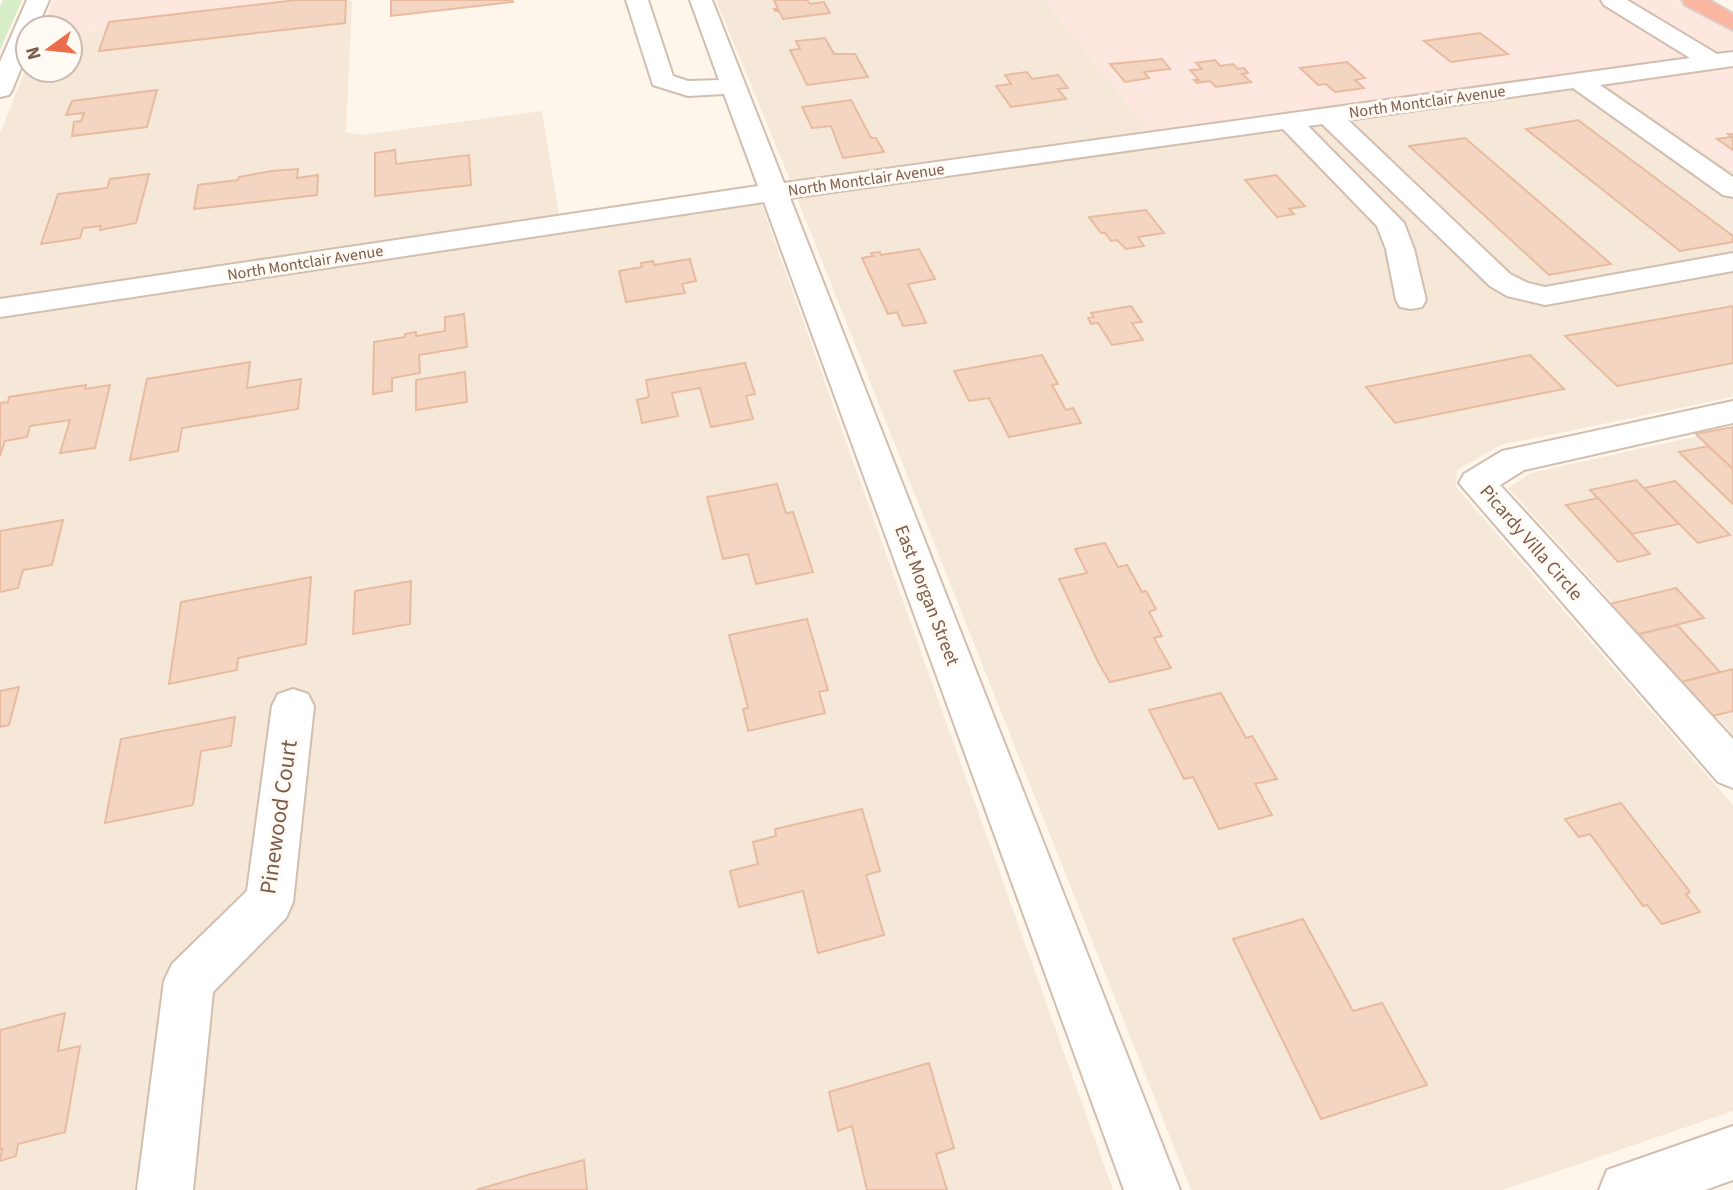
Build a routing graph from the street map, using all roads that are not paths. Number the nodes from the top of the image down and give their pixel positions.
1 (637, 0) edge
2 (701, 0) edge
3 (1612, 0) edge
4 (1693, 0) edge
5 (45, 1) edge
6 (1733, 23) edge
7 (1723, 60) edge
8 (1577, 80) junction
9 (734, 85) junction
10 (0, 90) edge
11 (1328, 115) junction
12 (1288, 120) junction
13 (1733, 189) edge
14 (776, 192) junction
15 (1733, 262) edge
16 (1411, 300) dead end
17 (0, 308) edge
18 (1733, 412) edge
19 (293, 706) dead end
20 (1733, 769) edge
21 (1733, 1153) edge
22 (165, 1190) edge
23 (1152, 1190) edge
24 (1627, 1190) edge

1 - 9 street
2 - 9 street, East Morgan Street
3 - 7 street
4 - 6 highway
5 - 10 street
7 - 8 street, North Montclair Avenue
8 - 11 street, North Montclair Avenue
8 - 13 street
9 - 14 street, East Morgan Street
11 - 12 street, North Montclair Avenue
11 - 15 street
12 - 14 street, North Montclair Avenue
12 - 16 street
14 - 17 street, North Montclair Avenue
14 - 23 street, East Morgan Street
18 - 20 street, Picardy Villa Circle
19 - 22 street, Pinewood Court
21 - 24 street

